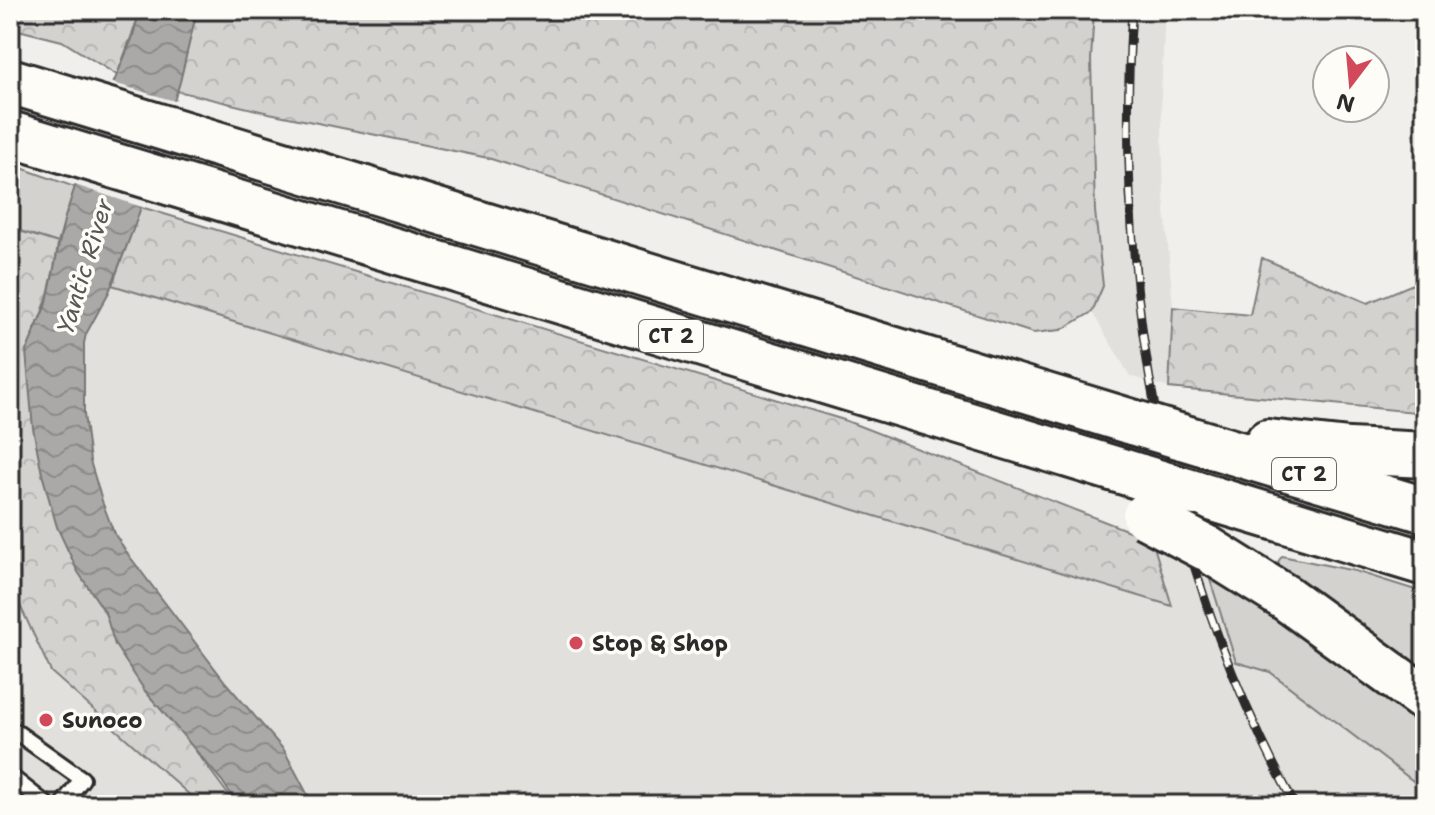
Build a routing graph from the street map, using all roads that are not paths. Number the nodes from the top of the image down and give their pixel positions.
1 (26, 86) edge
2 (19, 136) edge
3 (1181, 432) junction
4 (1425, 455) edge
5 (1143, 496) junction
6 (1425, 510) edge
7 (1425, 563) edge
8 (1425, 699) edge
9 (10, 740) edge
10 (10, 776) edge
11 (47, 805) edge
12 (62, 805) edge

1 - 3 highway, CT 2
2 - 5 highway, CT 2
3 - 4 highway
3 - 6 highway, CT 2
5 - 7 highway, CT 2, bridge
5 - 8 highway, bridge
9 - 12 lane
10 - 11 lane

